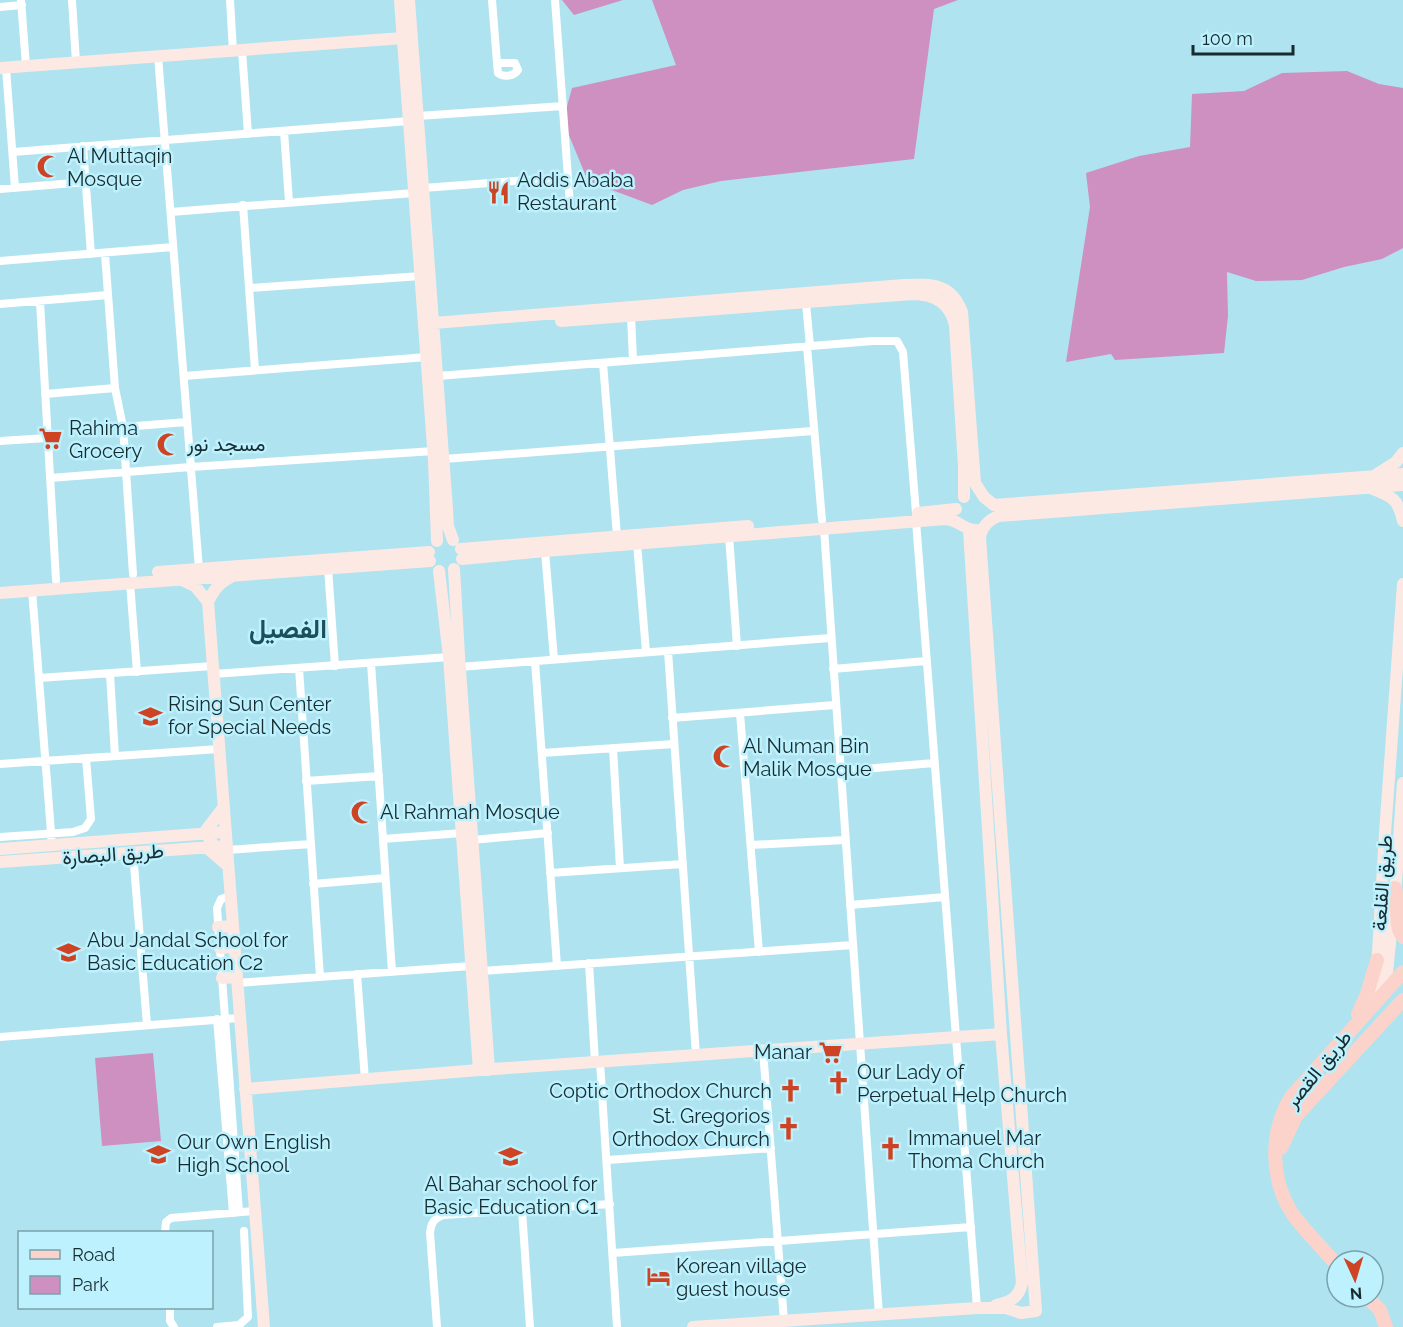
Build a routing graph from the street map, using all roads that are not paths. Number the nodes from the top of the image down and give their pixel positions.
1 (72, 0) edge
2 (230, 0) edge
3 (400, 0) edge
4 (409, 0) edge
5 (492, 0) edge
6 (555, 0) edge
7 (22, 3) edge
8 (0, 7) edge
9 (406, 18) junction
10 (403, 38) junction
11 (238, 50) junction
12 (158, 56) junction
13 (76, 62) junction
14 (497, 63) dead end
15 (26, 66) junction
16 (3, 68) edge
17 (563, 106) junction
18 (413, 118) junction
19 (284, 131) junction
20 (248, 134) junction
21 (165, 140) junction
22 (83, 147) junction
23 (13, 152) junction
24 (568, 177) junction
25 (86, 182) junction
26 (15, 188) junction
27 (0, 189) edge
28 (419, 191) junction
29 (290, 202) junction
30 (243, 205) junction
31 (570, 205) dead end
32 (171, 212) junction
33 (173, 247) junction
34 (92, 254) junction
35 (105, 254) junction
36 (0, 261) edge
37 (421, 276) junction
38 (249, 288) junction
39 (108, 295) junction
40 (39, 302) junction
41 (806, 303) junction
42 (0, 304) edge
43 (631, 316) junction
44 (479, 322) junction
45 (434, 326) junction
46 (808, 346) junction
47 (427, 357) junction
48 (633, 360) junction
49 (603, 363) junction
50 (255, 370) junction
51 (438, 375) junction
52 (184, 376) junction
53 (115, 388) junction
54 (45, 394) junction
55 (187, 422) junction
56 (123, 427) junction
57 (813, 430) junction
58 (48, 438) junction
59 (0, 441) edge
60 (610, 447) junction
61 (434, 451) junction
62 (1403, 453) edge
63 (444, 459) junction
64 (191, 467) junction
65 (126, 472) junction
66 (1403, 474) edge
67 (50, 478) junction
68 (1372, 482) junction
69 (1403, 485) edge
70 (964, 497) junction
71 (987, 500) junction
72 (957, 515) junction
73 (916, 517) junction
74 (1403, 521) edge
75 (986, 524) junction
76 (823, 525) junction
77 (969, 530) junction
78 (617, 536) junction
79 (729, 536) junction
80 (437, 541) junction
81 (637, 543) junction
82 (546, 551) junction
83 (458, 554) junction
84 (429, 556) junction
85 (328, 568) junction
86 (199, 569) junction
87 (439, 571) junction
88 (237, 575) junction
89 (132, 579) junction
90 (180, 579) junction
91 (56, 580) junction
92 (1403, 584) edge
93 (0, 585) edge
94 (32, 590) junction
95 (0, 593) edge
96 (208, 602) junction
97 (830, 638) junction
98 (736, 645) junction
99 (668, 651) junction
100 (646, 652) junction
101 (449, 657) junction
102 (554, 659) junction
103 (536, 661) junction
104 (926, 661) junction
105 (371, 663) junction
106 (335, 666) junction
107 (460, 667) junction
108 (299, 668) junction
109 (833, 669) junction
110 (213, 670) junction
111 (136, 672) junction
112 (110, 674) junction
113 (39, 678) junction
114 (835, 705) junction
115 (740, 713) junction
116 (672, 718) junction
117 (674, 744) junction
118 (613, 748) junction
119 (219, 749) junction
120 (542, 753) junction
121 (116, 756) junction
122 (86, 758) junction
123 (45, 761) junction
124 (934, 763) junction
125 (0, 764) edge
126 (840, 771) junction
127 (379, 776) junction
128 (306, 781) junction
129 (1403, 783) edge
130 (223, 808) junction
131 (225, 832) junction
132 (204, 833) junction
133 (548, 834) junction
134 (467, 836) junction
135 (0, 837) edge
136 (51, 839) junction
137 (383, 839) junction
138 (845, 840) junction
139 (311, 844) junction
140 (751, 845) junction
141 (206, 847) junction
142 (226, 848) junction
143 (0, 849) edge
144 (133, 853) junction
145 (0, 862) edge
146 (683, 864) junction
147 (228, 866) junction
148 (620, 868) junction
149 (550, 873) junction
150 (991, 874) junction
151 (386, 878) junction
152 (313, 884) junction
153 (1395, 888) junction
154 (230, 896) junction
155 (945, 897) junction
156 (850, 905) junction
157 (1007, 910) junction
158 (232, 926) junction
159 (218, 927) junction
160 (1403, 937) edge
161 (995, 941) junction
162 (853, 945) junction
163 (234, 947) junction
164 (220, 948) junction
165 (759, 952) junction
166 (690, 956) junction
167 (1377, 960) junction
168 (589, 963) junction
169 (557, 966) junction
170 (477, 969) junction
171 (392, 972) junction
172 (1403, 972) edge
173 (357, 974) junction
174 (320, 977) junction
175 (222, 978) junction
176 (1011, 978) junction
177 (236, 980) junction
178 (1403, 981) edge
179 (1385, 992) junction
180 (1375, 1003) junction
181 (1400, 1003) edge
182 (239, 1018) junction
183 (221, 1019) junction
184 (147, 1025) junction
185 (1001, 1034) junction
186 (0, 1037) edge
187 (955, 1037) junction
188 (860, 1043) junction
189 (1337, 1044) junction
190 (763, 1050) junction
191 (483, 1051) junction
192 (696, 1055) junction
193 (598, 1062) junction
194 (243, 1067) junction
195 (507, 1068) junction
196 (484, 1070) junction
197 (460, 1072) junction
198 (365, 1080) junction
199 (270, 1087) junction
200 (245, 1089) junction
201 (246, 1111) junction
202 (249, 1145) junction
203 (231, 1146) junction
204 (771, 1148) junction
205 (608, 1160) junction
206 (1278, 1177) junction
207 (610, 1204) junction
208 (522, 1210) junction
209 (254, 1211) junction
210 (236, 1213) junction
211 (971, 1227) junction
212 (165, 1231) edge
213 (244, 1231) dead end
214 (873, 1233) junction
215 (778, 1240) junction
216 (1325, 1251) edge
217 (613, 1253) junction
218 (262, 1307) junction
219 (248, 1308) junction
220 (982, 1308) junction
221 (170, 1309) edge
222 (1374, 1309) edge
223 (1379, 1309) edge
224 (879, 1315) junction
225 (784, 1321) junction
226 (174, 1327) edge
227 (217, 1327) edge
228 (264, 1327) edge
229 (437, 1327) edge
230 (530, 1327) edge
231 (617, 1327) edge
232 (693, 1327) edge
233 (1379, 1327) edge
234 (1386, 1327) edge

1 - 13 street
2 - 11 street
3 - 9 street
4 - 9 street
5 - 14 street
6 - 17 street
7 - 8 street
7 - 15 street
9 - 10 street
9 - 18 street
10 - 11 street
10 - 18 street
11 - 12 street
11 - 20 street
12 - 13 street
12 - 21 street
13 - 15 street
15 - 16 street
16 - 23 street
17 - 18 street
17 - 24 street
18 - 19 street
18 - 28 street
19 - 20 street
19 - 29 street
20 - 21 street
21 - 22 street
21 - 32 street
22 - 23 street
22 - 25 street
23 - 26 street
24 - 28 street
24 - 31 street
25 - 26 street
25 - 34 street
26 - 27 street
28 - 29 street
28 - 37 street
28 - 45 street
29 - 30 street
30 - 32 street
30 - 38 street
32 - 33 street
33 - 35 street
33 - 52 street
34 - 35 street
34 - 36 street
35 - 39 street
37 - 38 street
37 - 47 street
38 - 50 street
39 - 40 street
39 - 53 street
40 - 42 street
40 - 54 street
41 - 43 street
41 - 46 street
41 - 70 street
43 - 44 street
43 - 48 street
44 - 45 street
44 - 71 street
45 - 51 street
46 - 48 street
46 - 57 street
46 - 73 street
47 - 50 street
47 - 61 street
48 - 49 street
49 - 51 street
49 - 60 street
50 - 52 street
51 - 63 street
52 - 55 street
53 - 54 street
53 - 56 street
54 - 58 street
55 - 56 street
55 - 64 street
56 - 65 street
57 - 60 street
57 - 76 street
58 - 59 street
58 - 67 street
60 - 63 street
60 - 78 street
61 - 64 street
61 - 80 street
62 - 68 street
63 - 83 street
64 - 65 street
64 - 86 street
65 - 67 street
65 - 89 street
66 - 68 street
67 - 91 street
68 - 69 street
68 - 71 street
68 - 74 street
68 - 75 street
70 - 71 street
70 - 72 street
71 - 75 street
72 - 73 street
72 - 77 street
73 - 76 street
73 - 104 street
75 - 77 street
75 - 157 street
76 - 78 street
76 - 79 street
76 - 97 street
77 - 150 street
78 - 83 street
79 - 81 street
79 - 98 street
80 - 83 street
80 - 84 street
81 - 82 street
81 - 100 street
82 - 83 street
82 - 102 street
83 - 87 street
83 - 107 street
84 - 85 street
84 - 86 street
84 - 87 street
85 - 88 street
85 - 106 street
86 - 89 street
87 - 101 street
88 - 90 street
88 - 96 street
89 - 90 street
89 - 91 street
89 - 94 street
89 - 111 street
90 - 96 street
91 - 93 street
92 - 167 street, طريق القلعة
94 - 95 street
94 - 113 street
96 - 110 street
97 - 98 street
97 - 109 street
98 - 99 street
99 - 100 street
99 - 116 street
100 - 102 street
101 - 105 street
101 - 134 street
102 - 103 street
103 - 107 street
103 - 120 street
104 - 109 street
104 - 124 street
105 - 106 street
105 - 127 street
106 - 108 street
107 - 134 street
108 - 110 street
108 - 128 street
109 - 114 street
110 - 111 street
110 - 119 street
111 - 112 street
112 - 113 street
112 - 121 street
113 - 123 street
114 - 115 street
114 - 126 street
115 - 116 street
115 - 140 street
116 - 117 street
117 - 118 street
117 - 146 street
118 - 120 street
118 - 148 street
119 - 121 street
119 - 130 street
120 - 133 street
121 - 122 street
122 - 123 street
122 - 136 street
123 - 125 street
123 - 136 street
124 - 126 street
124 - 155 street
126 - 138 street
127 - 128 street
127 - 137 street
128 - 139 street
129 - 153 street, طريق القلعة
130 - 131 street
130 - 132 street
131 - 132 street, طريق البصارة
131 - 142 street
132 - 136 street, طريق البصارة
132 - 141 street
133 - 134 street
133 - 149 street
134 - 137 street
134 - 170 street
135 - 136 street
136 - 143 street, طريق البصارة
137 - 151 street
138 - 140 street
138 - 156 street
139 - 142 street
139 - 152 street
140 - 165 street
141 - 142 street, طريق البصارة
141 - 144 street, طريق البصارة
141 - 147 street
142 - 147 street
144 - 145 street, طريق البصارة
144 - 184 street
146 - 148 street
146 - 166 street
147 - 154 street
148 - 149 street
149 - 169 street
150 - 157 street
150 - 161 street
151 - 152 street
151 - 171 street
152 - 174 street
153 - 160 main road
153 - 179 street, طريق القلعة
154 - 158 street
154 - 159 street
155 - 156 street
155 - 187 street
156 - 162 street
157 - 176 street
158 - 159 street
158 - 163 street
159 - 164 street
161 - 176 street
161 - 185 street
162 - 165 street
162 - 188 street
163 - 164 street
163 - 177 street
164 - 175 street
165 - 166 street
166 - 168 street
166 - 192 street
167 - 180 street, طريق القلعة
167 - 189 main road
168 - 169 street
168 - 193 street
169 - 170 street
170 - 171 street
170 - 191 street
171 - 173 street
172 - 179 main road, طريق القصر
173 - 174 street
173 - 198 street
174 - 177 street
175 - 177 street
175 - 183 street
176 - 220 street
177 - 182 street
178 - 181 main road
179 - 180 main road, طريق القصر
180 - 189 main road, طريق القصر
181 - 206 main road, طريق القصر
182 - 183 street
182 - 194 street
183 - 184 street
183 - 203 street
184 - 186 street
185 - 187 street
185 - 220 street
187 - 188 street
187 - 211 street
188 - 190 street
188 - 214 street
189 - 206 main road, طريق القصر
190 - 192 street
190 - 204 street
191 - 195 street
191 - 196 street
191 - 197 street
192 - 193 street
193 - 195 street
193 - 205 street
194 - 199 street
194 - 200 street
195 - 196 street
196 - 197 street
197 - 198 street
198 - 199 street
199 - 200 street
199 - 201 street
200 - 201 street
201 - 202 street
202 - 203 street
202 - 209 street
203 - 210 street
204 - 205 street
204 - 215 street
205 - 207 street
206 - 216 main road
207 - 208 street
207 - 217 street
208 - 229 street
208 - 230 street
209 - 210 street
209 - 218 street
210 - 212 street
211 - 214 street
211 - 220 street
213 - 219 street
214 - 215 street
214 - 224 street
215 - 217 street
215 - 225 street
217 - 231 street
218 - 219 street
218 - 228 street
219 - 227 street
220 - 224 street
221 - 226 street
222 - 233 main road
223 - 234 main road
224 - 225 street
225 - 232 street

